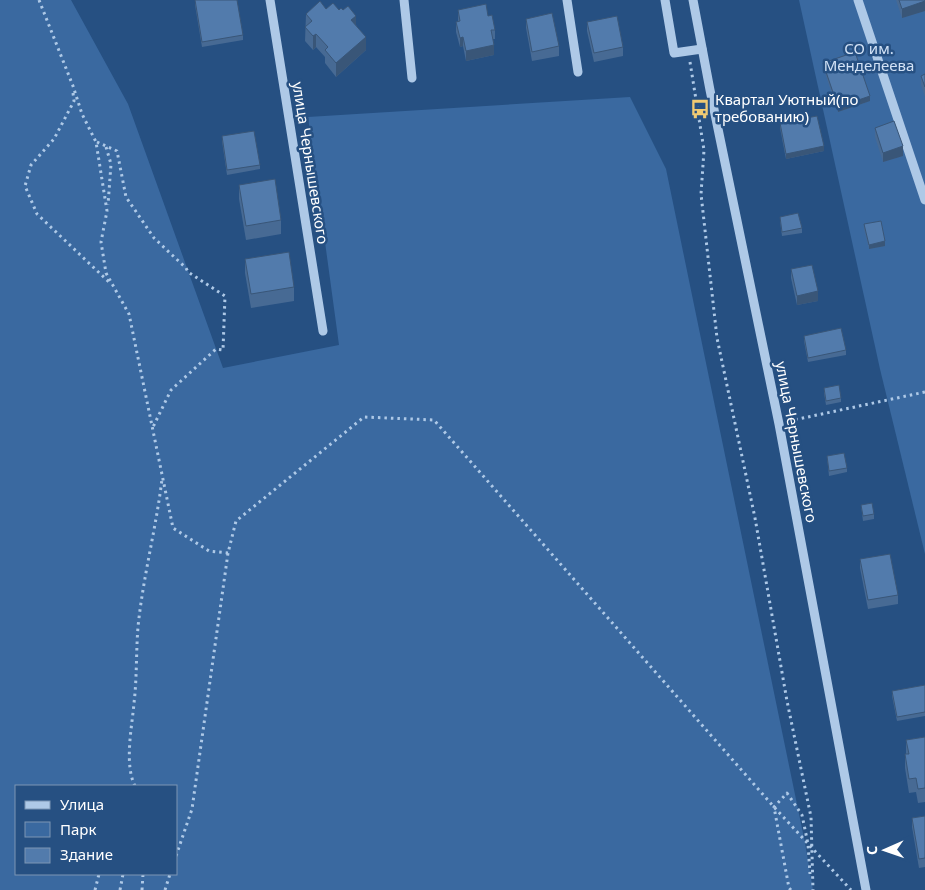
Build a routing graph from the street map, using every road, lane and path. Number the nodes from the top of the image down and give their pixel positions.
1 (39, 0) edge
2 (270, 0) edge
3 (404, 0) edge
4 (568, 0) edge
5 (665, 0) edge
6 (693, 0) edge
7 (858, 0) edge
8 (702, 49) junction
9 (688, 51) junction
10 (578, 72) dead end
11 (412, 78) dead end
12 (73, 86) junction
13 (96, 142) junction
14 (106, 146) junction
15 (925, 200) edge
16 (107, 211) junction
17 (113, 285) junction
18 (323, 331) dead end
19 (925, 392) edge
20 (779, 424) junction
21 (152, 428) junction
22 (162, 476) junction
23 (228, 554) junction
24 (135, 785) edge
25 (774, 808) junction
26 (808, 844) junction
27 (812, 848) junction
28 (178, 850) edge
29 (99, 875) edge
30 (124, 875) edge
31 (143, 875) edge
32 (170, 875) edge
33 (95, 890) edge
34 (120, 890) edge
35 (142, 890) edge
36 (165, 890) edge
37 (791, 890) edge
38 (812, 890) edge
39 (851, 890) edge
40 (866, 890) edge

1 - 12 path
2 - 18 street, улица Чернышевского
3 - 11 street
4 - 10 street
5 - 9 street
6 - 8 street, улица Чернышевского
7 - 15 street
8 - 9 street
8 - 20 street, улица Чернышевского
9 - 27 path
12 - 13 path
12 - 17 path
13 - 14 path
13 - 16 path
14 - 16 path
14 - 21 path
16 - 17 path
17 - 21 path
19 - 20 path
20 - 40 street, улица Чернышевского
21 - 22 path
22 - 23 path
22 - 24 path
23 - 25 path
23 - 28 path
25 - 26 path
25 - 26 path
25 - 37 path
26 - 27 path
26 - 38 path
27 - 38 path
27 - 39 path
29 - 33 path
30 - 34 path
31 - 35 path
32 - 36 path

